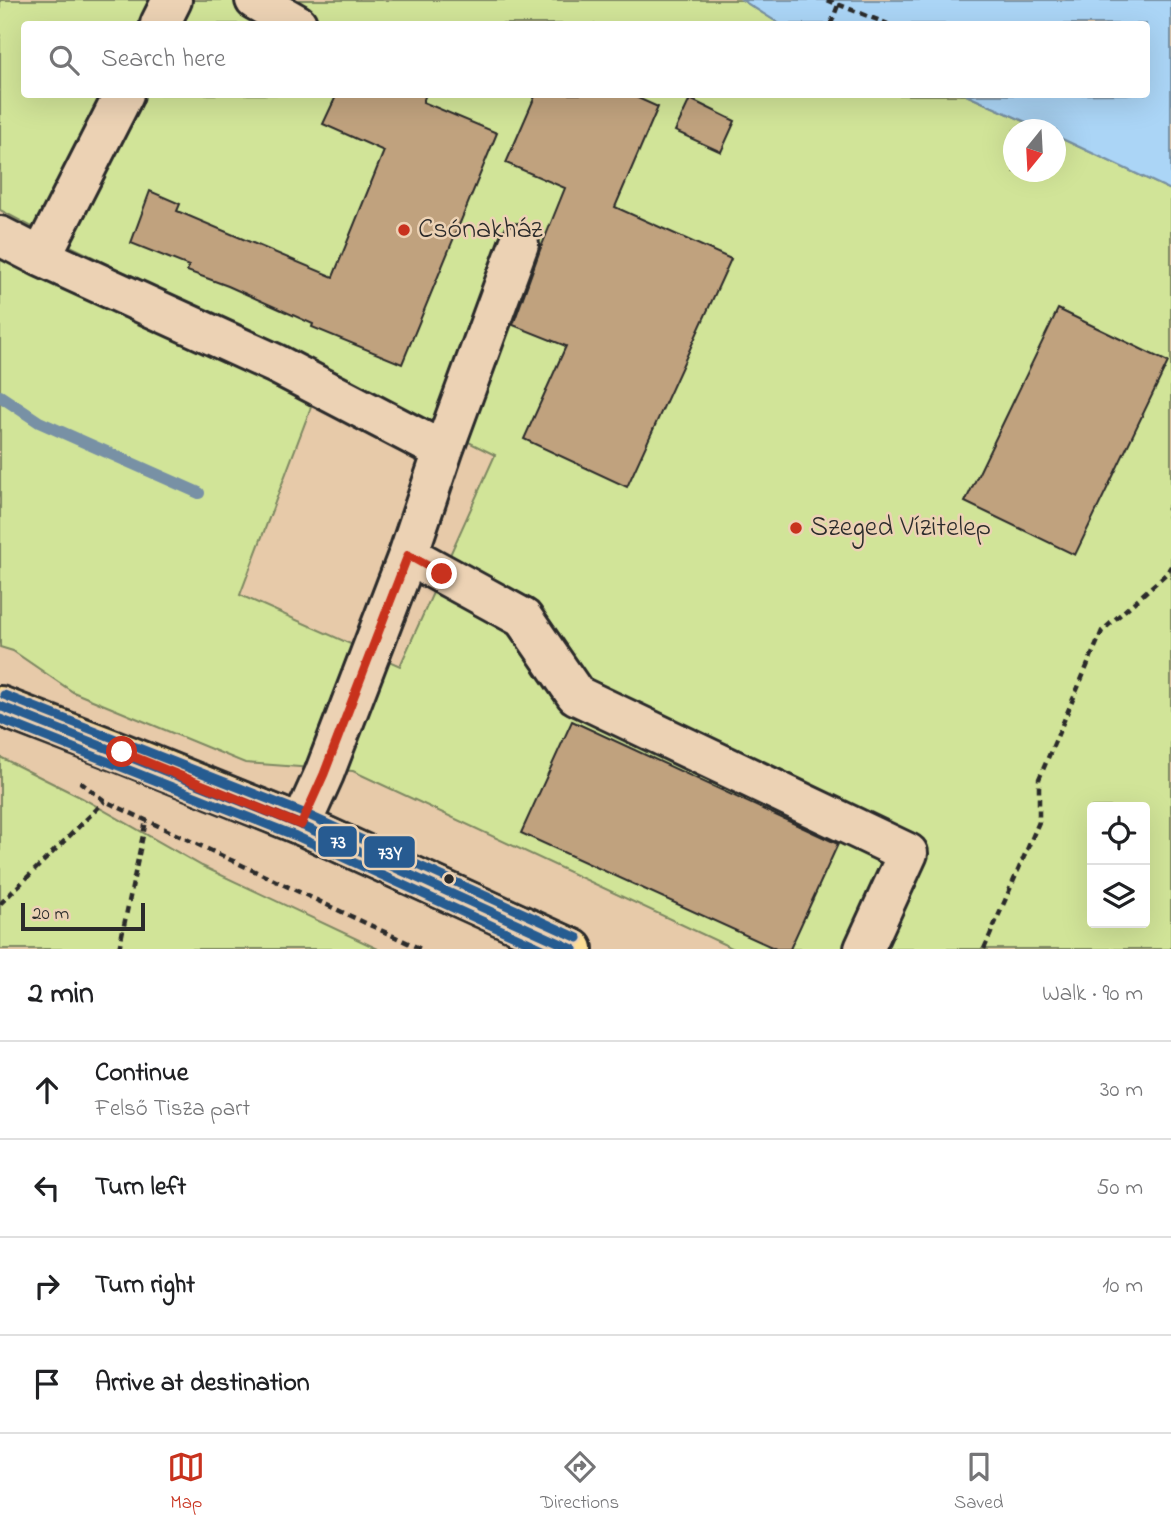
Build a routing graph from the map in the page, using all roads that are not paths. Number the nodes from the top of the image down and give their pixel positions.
1 (172, 0) edge
2 (255, 0) edge
3 (162, 21) edge
4 (292, 21) edge
5 (122, 98) edge
6 (0, 236) edge
7 (519, 244) dead end
8 (41, 257) junction
9 (443, 451) junction
10 (408, 555) junction
11 (0, 706) edge
12 (301, 825) junction
13 (573, 949) edge
14 (864, 949) edge

1 - 3 street
2 - 4 street
5 - 8 street
6 - 8 street
7 - 9 street
8 - 9 street
9 - 10 street
10 - 12 street
10 - 14 street
11 - 12 main road
12 - 13 main road

